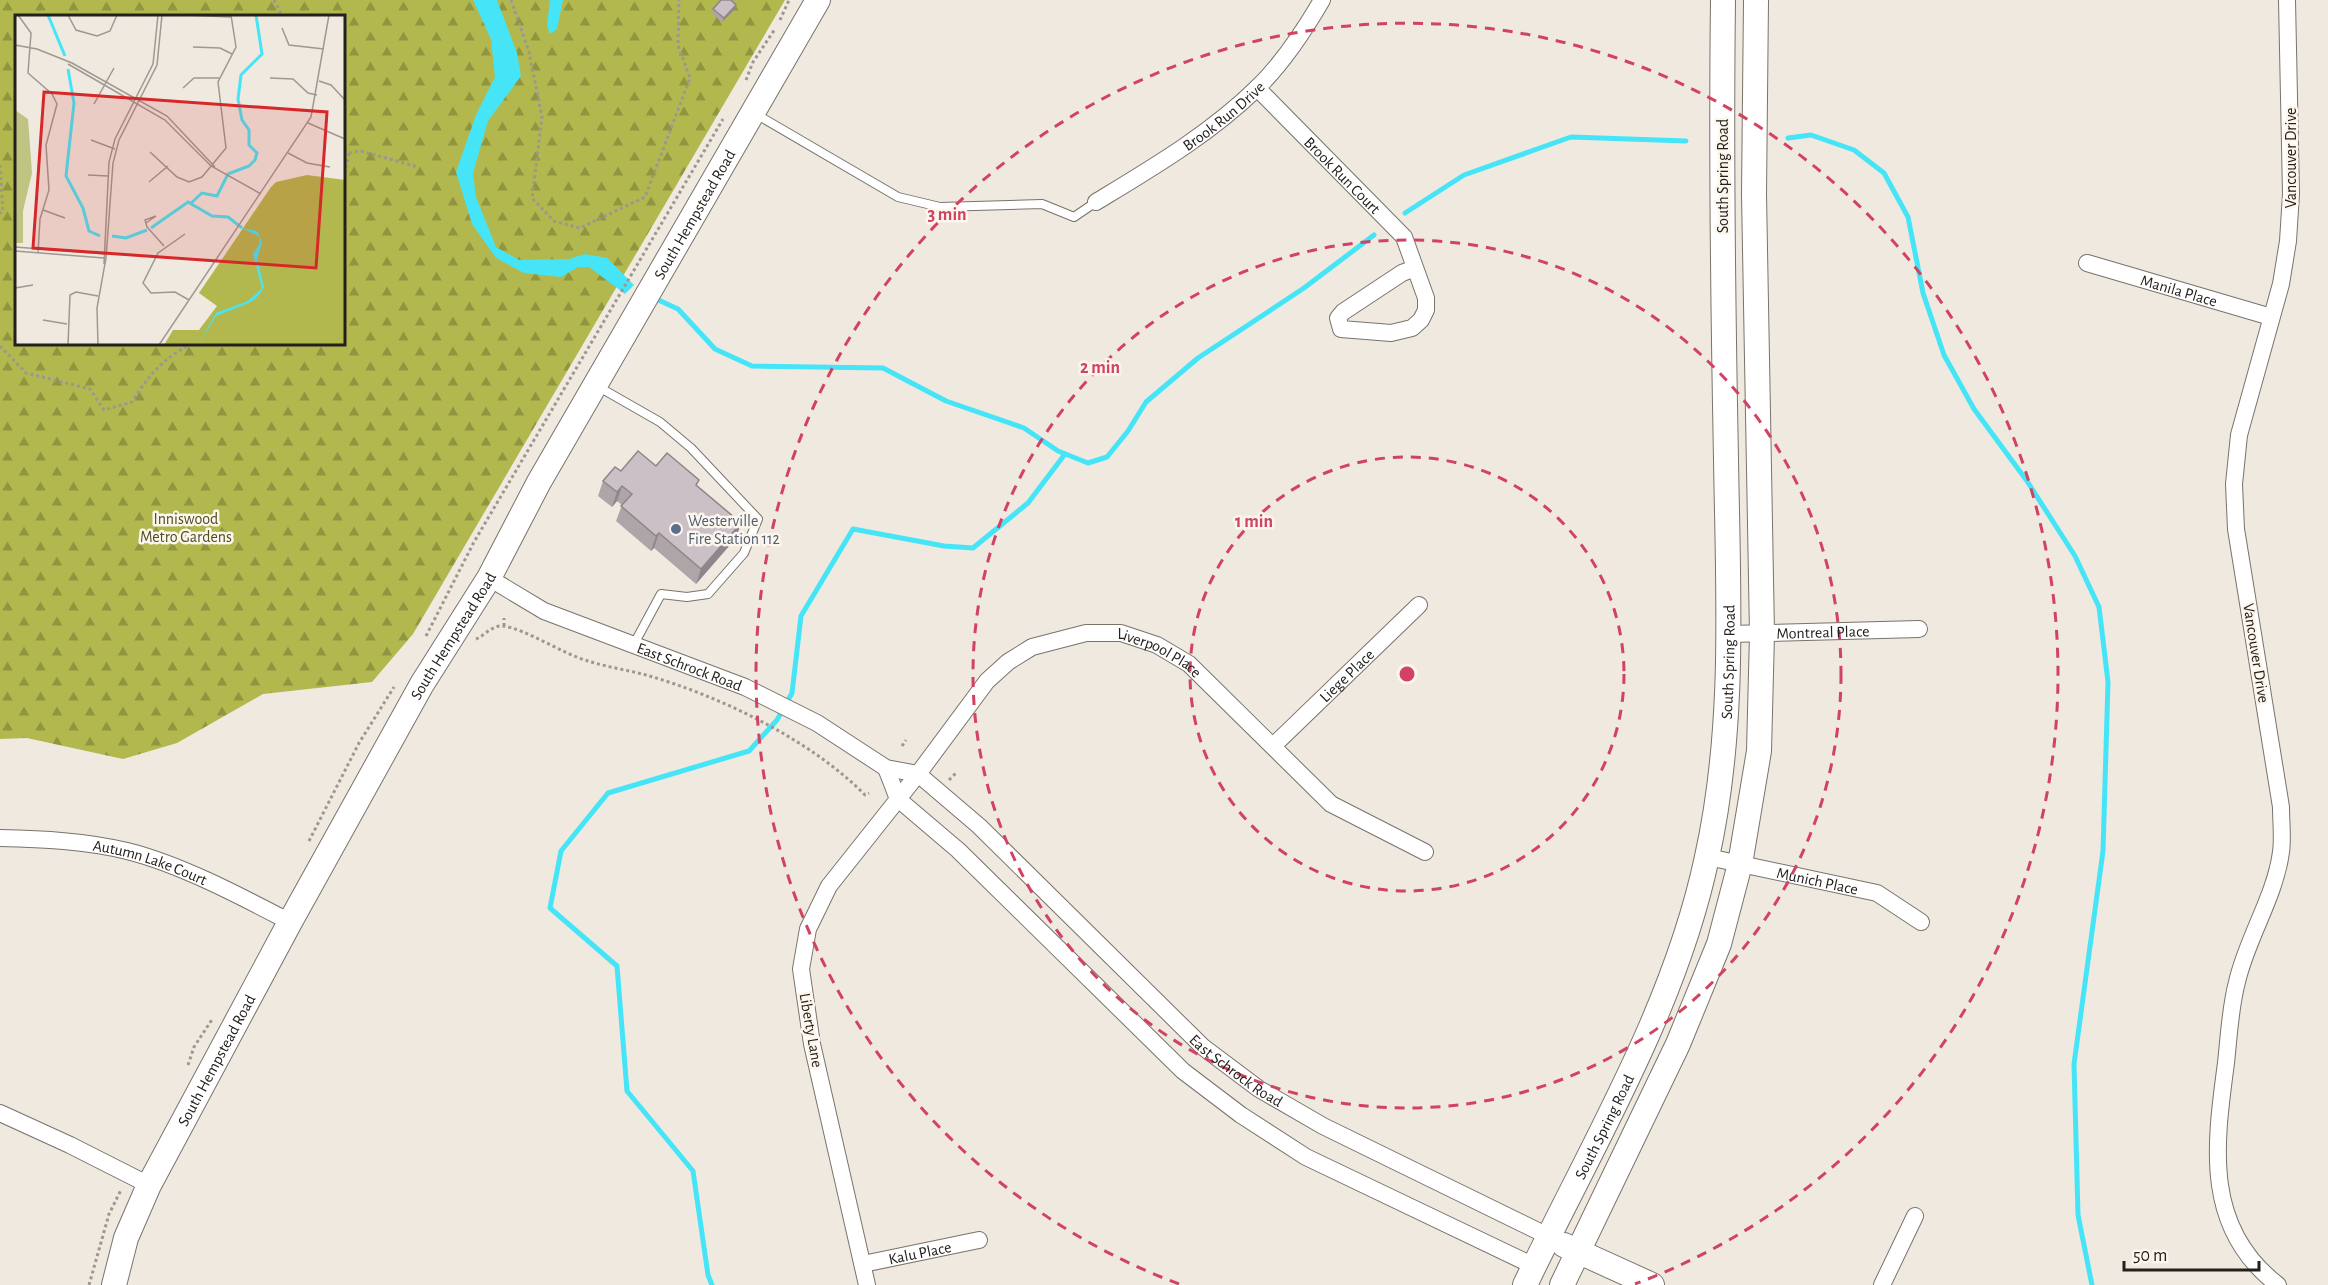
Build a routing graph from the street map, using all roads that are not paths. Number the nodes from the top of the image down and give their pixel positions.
1 (818, 0) edge
2 (1322, 0) edge
3 (1723, 0) edge
4 (1756, 0) edge
5 (2287, 0) edge
6 (1257, 88) junction
7 (741, 111) junction
8 (1096, 202) joint
9 (2087, 263) dead end
10 (1415, 268) junction
11 (2271, 317) junction
12 (595, 384) junction
13 (489, 578) junction
14 (1419, 605) dead end
15 (1919, 629) dead end
16 (1729, 634) junction
17 (1762, 634) junction
18 (634, 644) junction
19 (1273, 746) junction
20 (886, 768) junction
21 (918, 774) junction
22 (898, 799) junction
23 (0, 838) edge
24 (1425, 852) dead end
25 (1708, 857) junction
26 (1740, 864) junction
27 (290, 922) junction
28 (1921, 922) dead end
29 (0, 1113) edge
30 (149, 1185) junction
31 (1915, 1216) dead end
32 (1548, 1236) junction
33 (979, 1240) dead end
34 (1578, 1251) junction
35 (863, 1264) junction
36 (1530, 1276) edge
37 (1567, 1284) edge
38 (114, 1285) edge
39 (867, 1285) edge
40 (1652, 1285) edge
41 (1882, 1285) edge
42 (2278, 1285) edge

1 - 7 main road, South Hempstead Road
2 - 6 street, Brook Run Drive
3 - 16 main road, South Spring Road
4 - 17 main road, South Spring Road
5 - 11 street, Vancouver Drive
6 - 8 street, Brook Run Drive
6 - 10 street, Brook Run Court
7 - 8 lane
7 - 12 main road, South Hempstead Road
9 - 11 street, Manila Place
10 - 10 street, Brook Run Court
11 - 42 street, Vancouver Drive
12 - 13 main road, South Hempstead Road
12 - 18 lane
13 - 18 street, East Schrock Road
13 - 27 main road, South Hempstead Road
14 - 19 street, Liege Place
15 - 17 street, Montreal Place
16 - 17 street, Montreal Place
16 - 25 main road, South Spring Road
17 - 26 main road, South Spring Road
18 - 20 street, East Schrock Road
19 - 21 street, Liverpool Place
19 - 24 street, Liverpool Place
20 - 21 street, East Schrock Road
20 - 22 street, East Schrock Road
21 - 22 street, Liverpool Place
21 - 32 street, East Schrock Road
22 - 35 street, Liberty Lane
22 - 36 street, East Schrock Road
23 - 27 street, Autumn Lake Court
25 - 26 street, Munich Place
25 - 32 main road, South Spring Road
26 - 28 street, Munich Place
26 - 34 main road, South Spring Road
27 - 30 main road, South Hempstead Road
29 - 30 street
30 - 38 main road, South Hempstead Road
31 - 41 street
32 - 34 main road, East Schrock Road
32 - 36 main road, South Spring Road
33 - 35 street, Kalu Place
34 - 37 main road, South Spring Road
34 - 40 main road, East Schrock Road
35 - 39 street, Liberty Lane
36 - 37 main road, East Schrock Road

